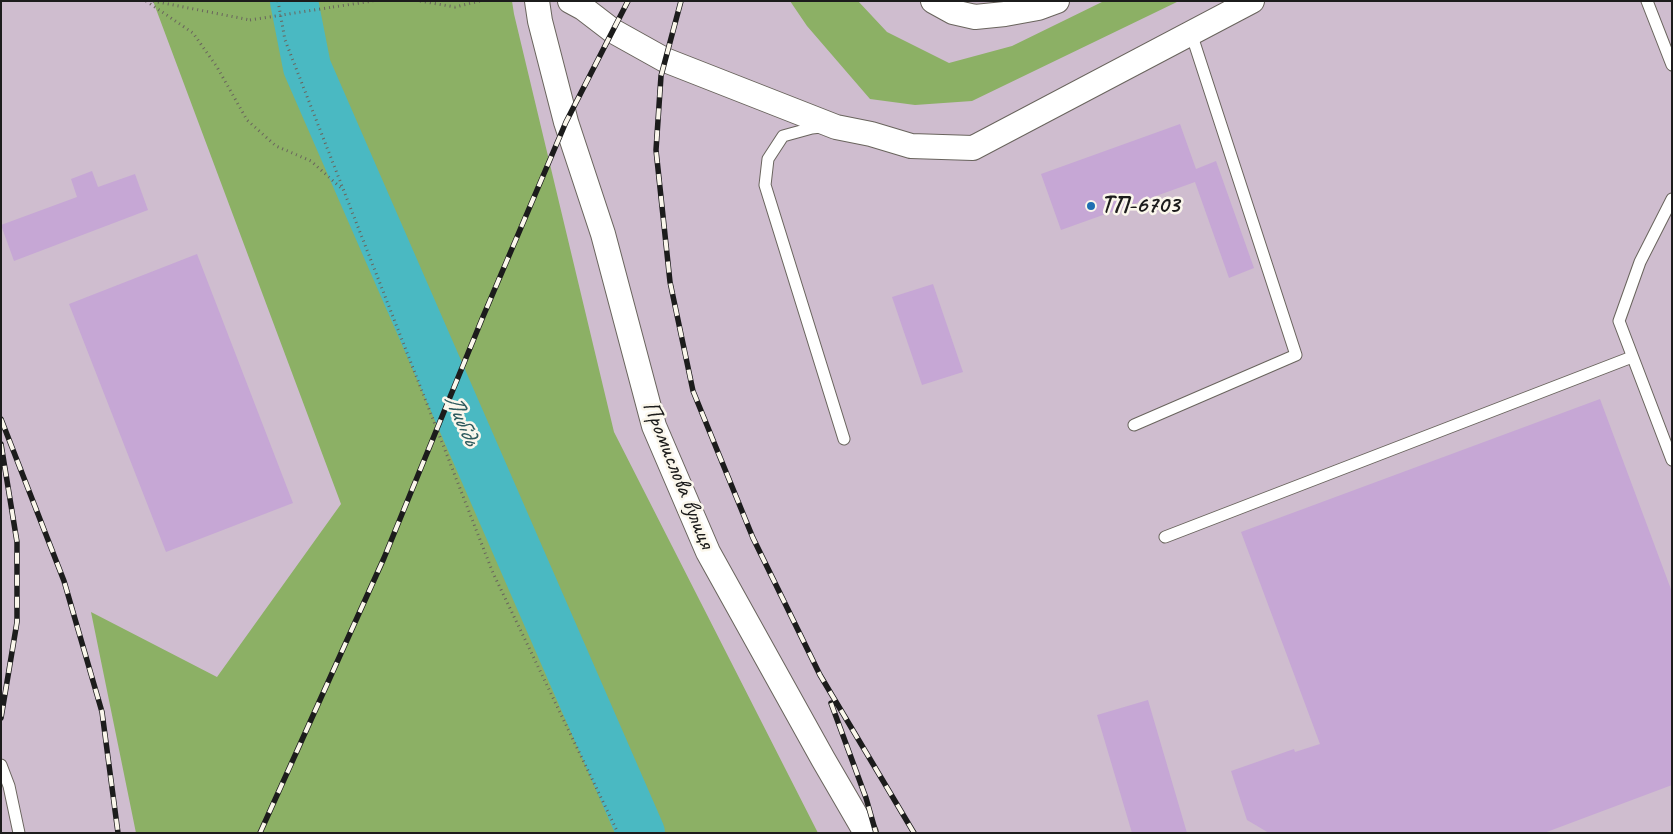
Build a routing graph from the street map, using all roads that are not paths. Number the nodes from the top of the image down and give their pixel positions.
1 (537, 1) edge
2 (570, 1) edge
3 (932, 1) edge
4 (1057, 1) edge
5 (1252, 1) edge
6 (1647, 1) edge
7 (1192, 33) junction
8 (1672, 65) edge
9 (836, 127) junction
10 (1672, 199) edge
11 (1632, 357) junction
12 (1134, 425) dead end
13 (844, 439) dead end
14 (1672, 460) edge
15 (1165, 537) dead end
16 (1, 765) edge
17 (19, 833) edge
18 (866, 833) edge

1 - 18 street, Промислова вулиця
2 - 9 street
3 - 4 street
5 - 7 street
6 - 8 lane
7 - 9 street
7 - 12 lane
9 - 13 lane
10 - 11 lane
11 - 14 lane
11 - 15 lane
16 - 17 lane

